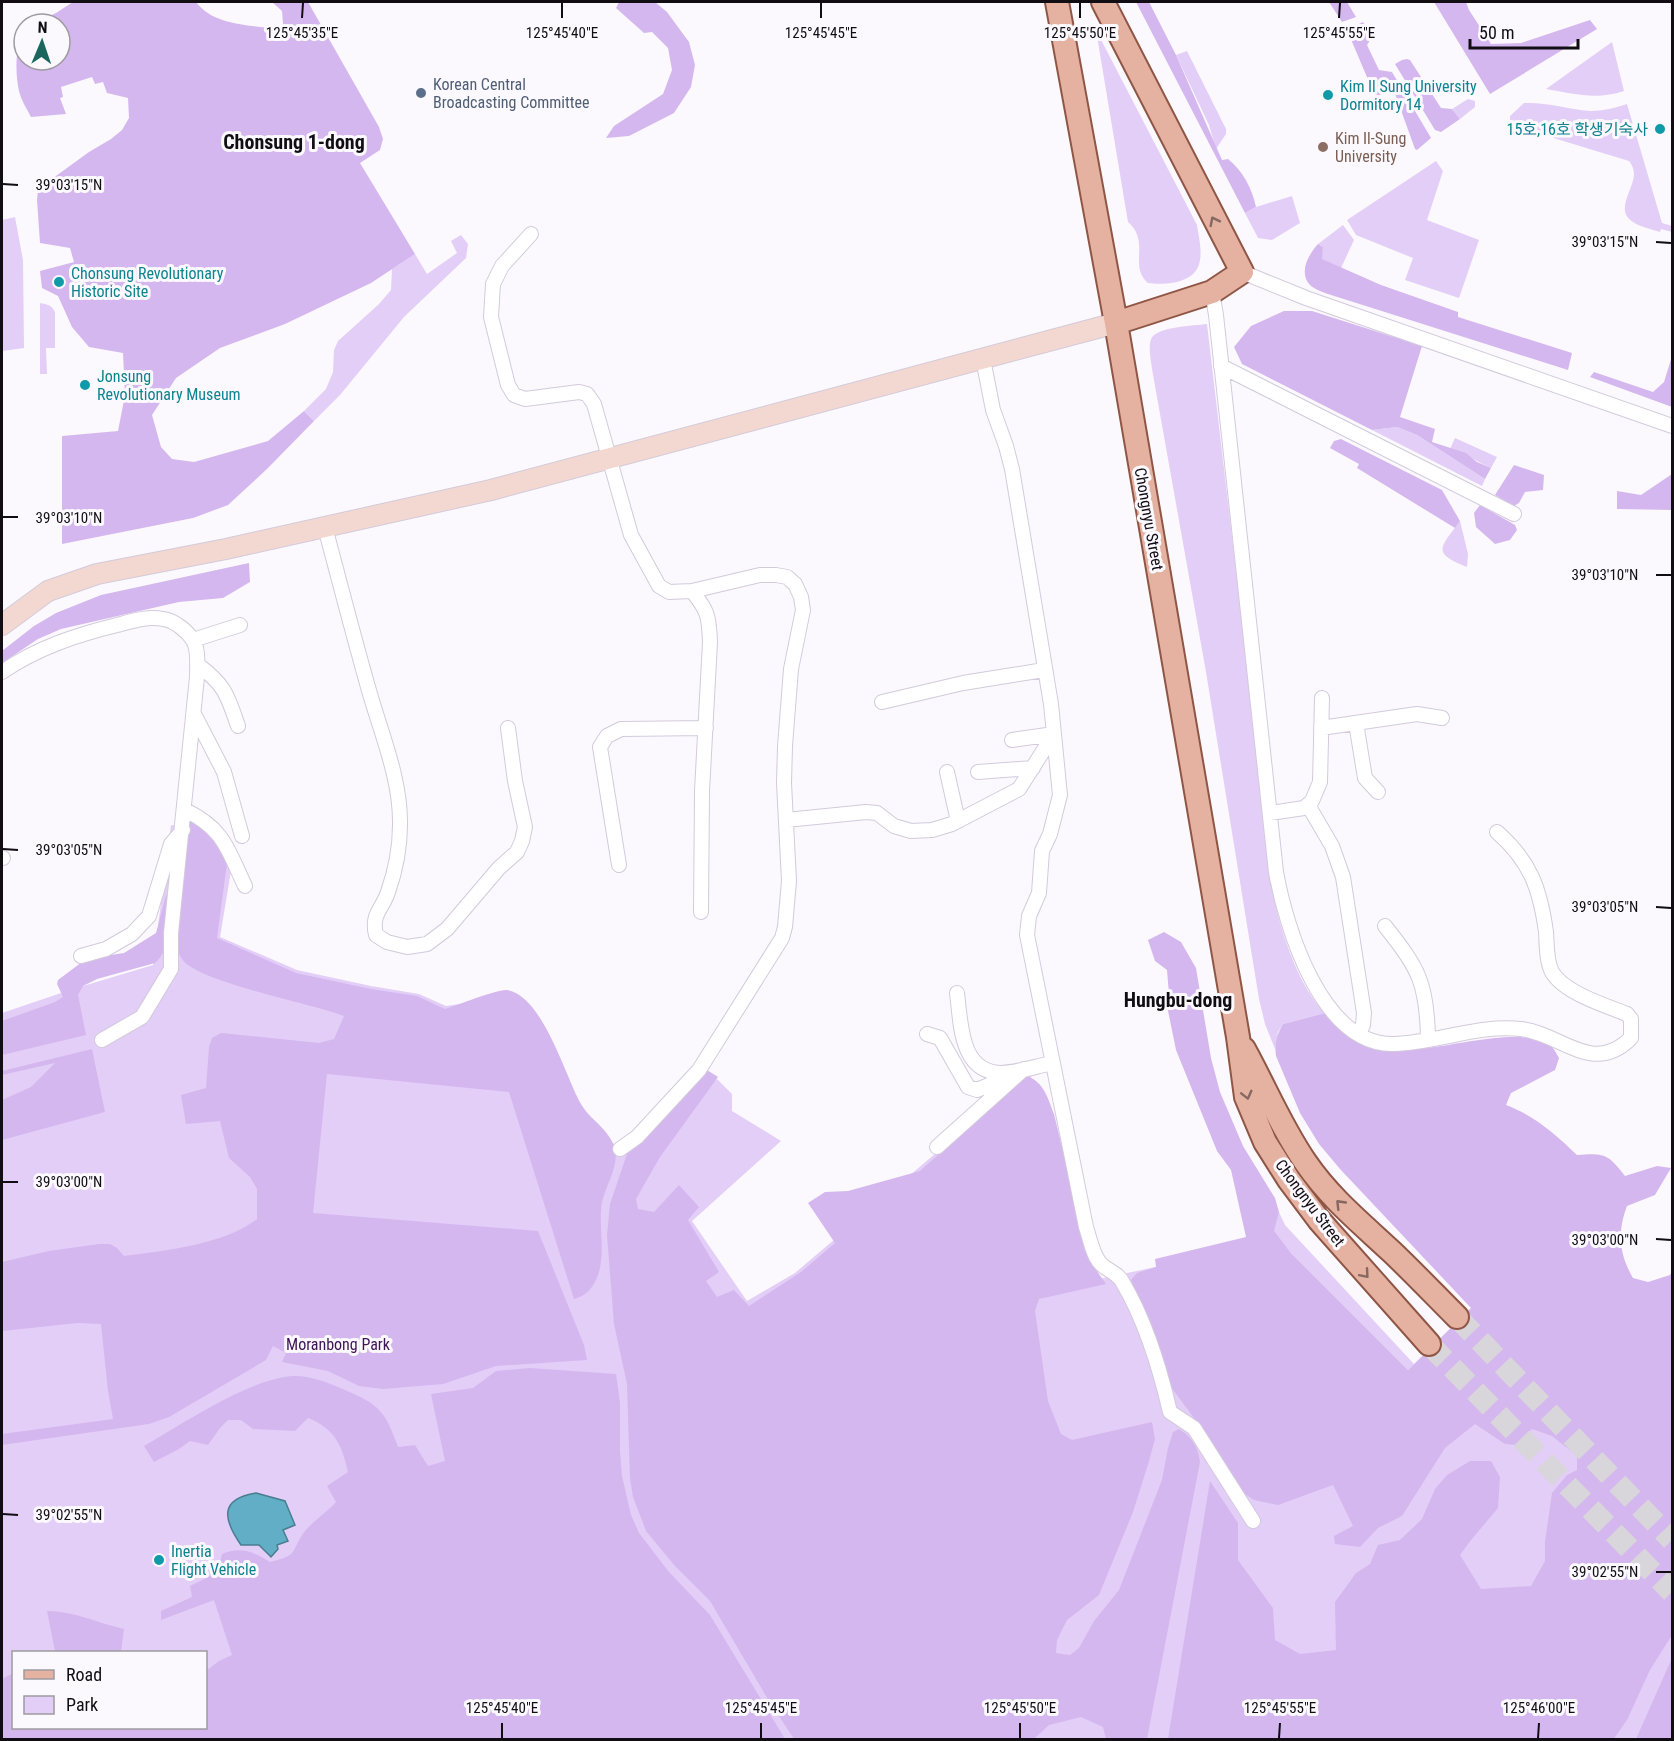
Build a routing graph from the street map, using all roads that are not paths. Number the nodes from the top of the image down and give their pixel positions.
1 (1058, 2) edge
2 (1103, 2) edge
3 (531, 234) dead end
4 (1242, 272) junction
5 (1212, 292) junction
6 (1116, 323) junction
7 (983, 359) junction
8 (1221, 366) junction
9 (1672, 426) edge
10 (610, 459) junction
11 (1514, 514) dead end
12 (324, 527) junction
13 (692, 591) junction
14 (2, 625) edge
15 (240, 625) dead end
16 (193, 640) junction
17 (197, 664) junction
18 (1044, 669) junction
19 (2, 672) edge
20 (1322, 698) dead end
21 (882, 702) dead end
22 (194, 714) junction
23 (1442, 718) dead end
24 (1356, 723) junction
25 (238, 726) dead end
26 (508, 728) dead end
27 (706, 728) junction
28 (1321, 728) junction
29 (1054, 734) junction
30 (1012, 740) dead end
31 (1033, 768) junction
32 (947, 772) dead end
33 (978, 772) dead end
34 (1378, 792) dead end
35 (1308, 805) junction
36 (185, 810) junction
37 (1270, 813) junction
38 (786, 820) junction
39 (958, 821) junction
40 (183, 830) junction
41 (1497, 832) dead end
42 (242, 836) dead end
43 (619, 865) dead end
44 (245, 886) dead end
45 (701, 912) dead end
46 (1384, 926) dead end
47 (81, 956) dead end
48 (957, 993) dead end
49 (1359, 1033) junction
50 (927, 1034) dead end
51 (1238, 1037) junction
52 (1428, 1039) junction
53 (102, 1040) dead end
54 (1053, 1063) junction
55 (1024, 1069) junction
56 (1003, 1073) junction
57 (937, 1147) dead end
58 (620, 1149) dead end
59 (1457, 1317) tunnel mouth
60 (1429, 1344) tunnel mouth
61 (1253, 1521) dead end

1 - 6 main road, Chongnyu Street
4 -> 2 main road
3 - 10 street
4 - 5 main road
4 - 9 street
5 - 6 main road
5 - 8 street
6 - 7 main road
6 - 51 main road, Chongnyu Street
7 - 10 main road
7 - 18 street
8 - 11 street
8 - 37 street
10 - 12 main road
10 - 13 street
12 - 14 main road
12 - 26 street
13 - 27 street
13 - 38 street
15 - 16 street
16 - 17 street
16 - 19 street
17 - 22 street
17 - 25 street
18 - 21 street
18 - 29 street
20 - 28 street
22 - 36 street
22 - 42 street
23 - 24 street
24 - 28 street
24 - 34 street
27 - 43 street
27 - 45 street
28 - 35 street
29 - 30 street
29 - 31 street
29 - 54 street
31 - 33 street
31 - 39 street
32 - 39 street
35 - 37 street
35 - 49 street
36 - 40 street
36 - 44 street
37 - 49 street
38 - 39 street
38 - 58 street
40 - 47 street
40 - 53 street
41 - 52 street
46 - 52 street
48 - 56 street
49 - 52 street
50 - 56 street
59 -> 51 main road, Chongnyu Street
51 -> 60 main road, Chongnyu Street
54 - 55 street
54 - 61 street
55 - 56 street
55 - 57 street

